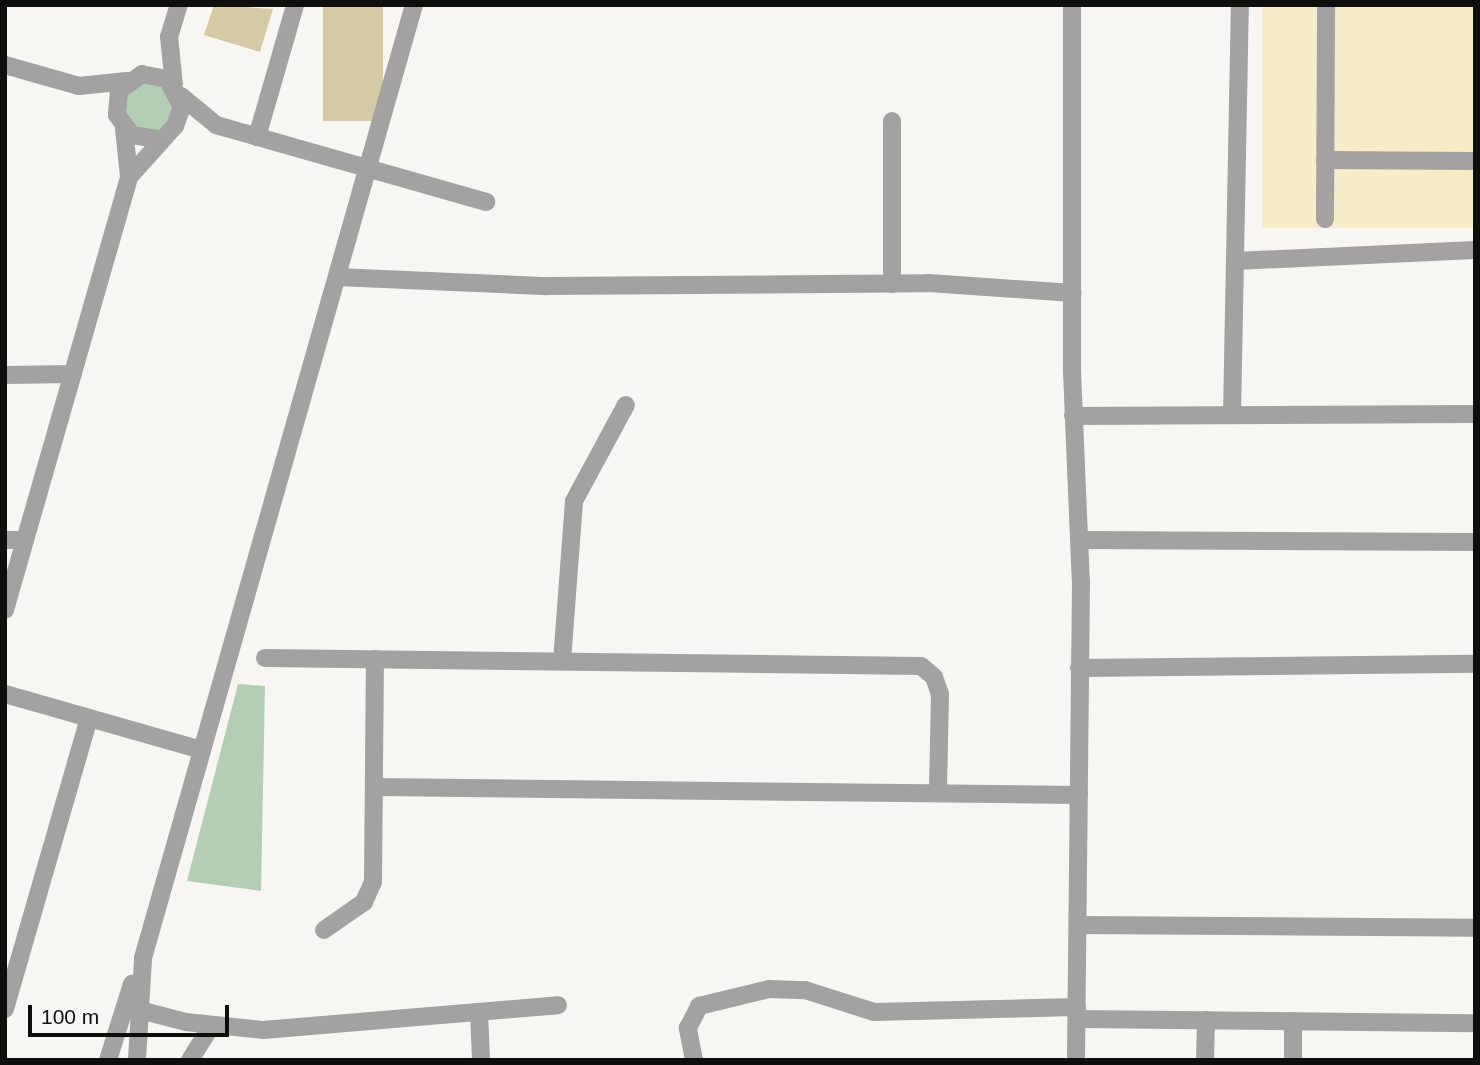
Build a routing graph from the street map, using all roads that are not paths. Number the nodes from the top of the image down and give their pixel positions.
1 (178, 5) edge
2 (295, 5) edge
3 (414, 5) edge
4 (1072, 5) edge
5 (1240, 5) edge
6 (1326, 5) edge
7 (169, 37) junction
8 (5, 65) edge
9 (135, 78) junction
10 (79, 86) junction
11 (177, 90) junction
12 (892, 121) dead end
13 (120, 122) junction
14 (216, 125) junction
15 (163, 136) junction
16 (257, 137) junction
17 (1325, 160) junction
18 (1475, 161) edge
19 (368, 169) junction
20 (129, 177) junction
21 (486, 202) dead end
22 (1325, 219) dead end
23 (1475, 250) edge
24 (1235, 261) junction
25 (337, 276) junction
26 (891, 284) junction
27 (1073, 293) junction
28 (73, 374) junction
29 (5, 375) edge
30 (626, 405) dead end
31 (1475, 414) edge
32 (1232, 415) junction
33 (1073, 416) junction
34 (5, 540) edge
35 (25, 540) junction
36 (1080, 540) junction
37 (1475, 542) edge
38 (5, 610) edge
39 (265, 658) dead end
40 (375, 659) junction
41 (562, 661) junction
42 (1475, 664) edge
43 (1079, 668) junction
44 (5, 694) edge
45 (89, 718) junction
46 (202, 750) junction
47 (374, 787) junction
48 (938, 793) junction
49 (1079, 795) junction
50 (1078, 925) junction
51 (1475, 928) edge
52 (324, 930) dead end
53 (143, 958) junction
54 (558, 1006) dead end
55 (5, 1009) edge
56 (136, 1009) junction
57 (479, 1012) junction
58 (1077, 1013) junction
59 (1206, 1020) junction
60 (1293, 1021) junction
61 (1475, 1023) edge
62 (211, 1026) junction
63 (108, 1060) edge
64 (137, 1060) edge
65 (190, 1060) edge
66 (481, 1060) edge
67 (694, 1060) edge
68 (1076, 1060) edge
69 (1205, 1060) edge
70 (1293, 1060) edge

1 - 7 street
2 - 16 street
3 - 19 street
4 - 27 street
5 - 24 street
6 - 17 street
7 - 9 street
7 - 11 street
8 - 10 street
9 - 10 street
9 - 11 street
9 - 13 street
10 - 13 street
11 - 14 street
11 - 15 street
12 - 26 street
13 - 15 street
13 - 20 street
14 - 15 street
14 - 16 street
15 - 20 street
16 - 19 street
17 - 18 street
17 - 22 street
19 - 21 street
19 - 25 street
20 - 28 street
23 - 24 street
24 - 32 street
25 - 26 street
25 - 46 street
26 - 27 street
27 - 33 street
28 - 29 street
28 - 35 street
30 - 41 street
31 - 32 street
32 - 33 street
33 - 36 street
34 - 35 street
35 - 38 street
36 - 37 street
36 - 43 street
39 - 40 street
40 - 41 street
40 - 47 street
41 - 48 street
42 - 43 street
43 - 49 street
44 - 45 street
45 - 46 street
45 - 55 street
46 - 53 street
47 - 48 street
47 - 52 street
48 - 49 street
49 - 50 street
50 - 51 street
50 - 58 street
53 - 56 street
53 - 63 street
54 - 57 street
56 - 62 street
56 - 64 street
57 - 62 street
57 - 66 street
58 - 59 street
58 - 67 street
58 - 68 street
59 - 60 street
59 - 69 street
60 - 61 street
60 - 70 street
62 - 65 street

